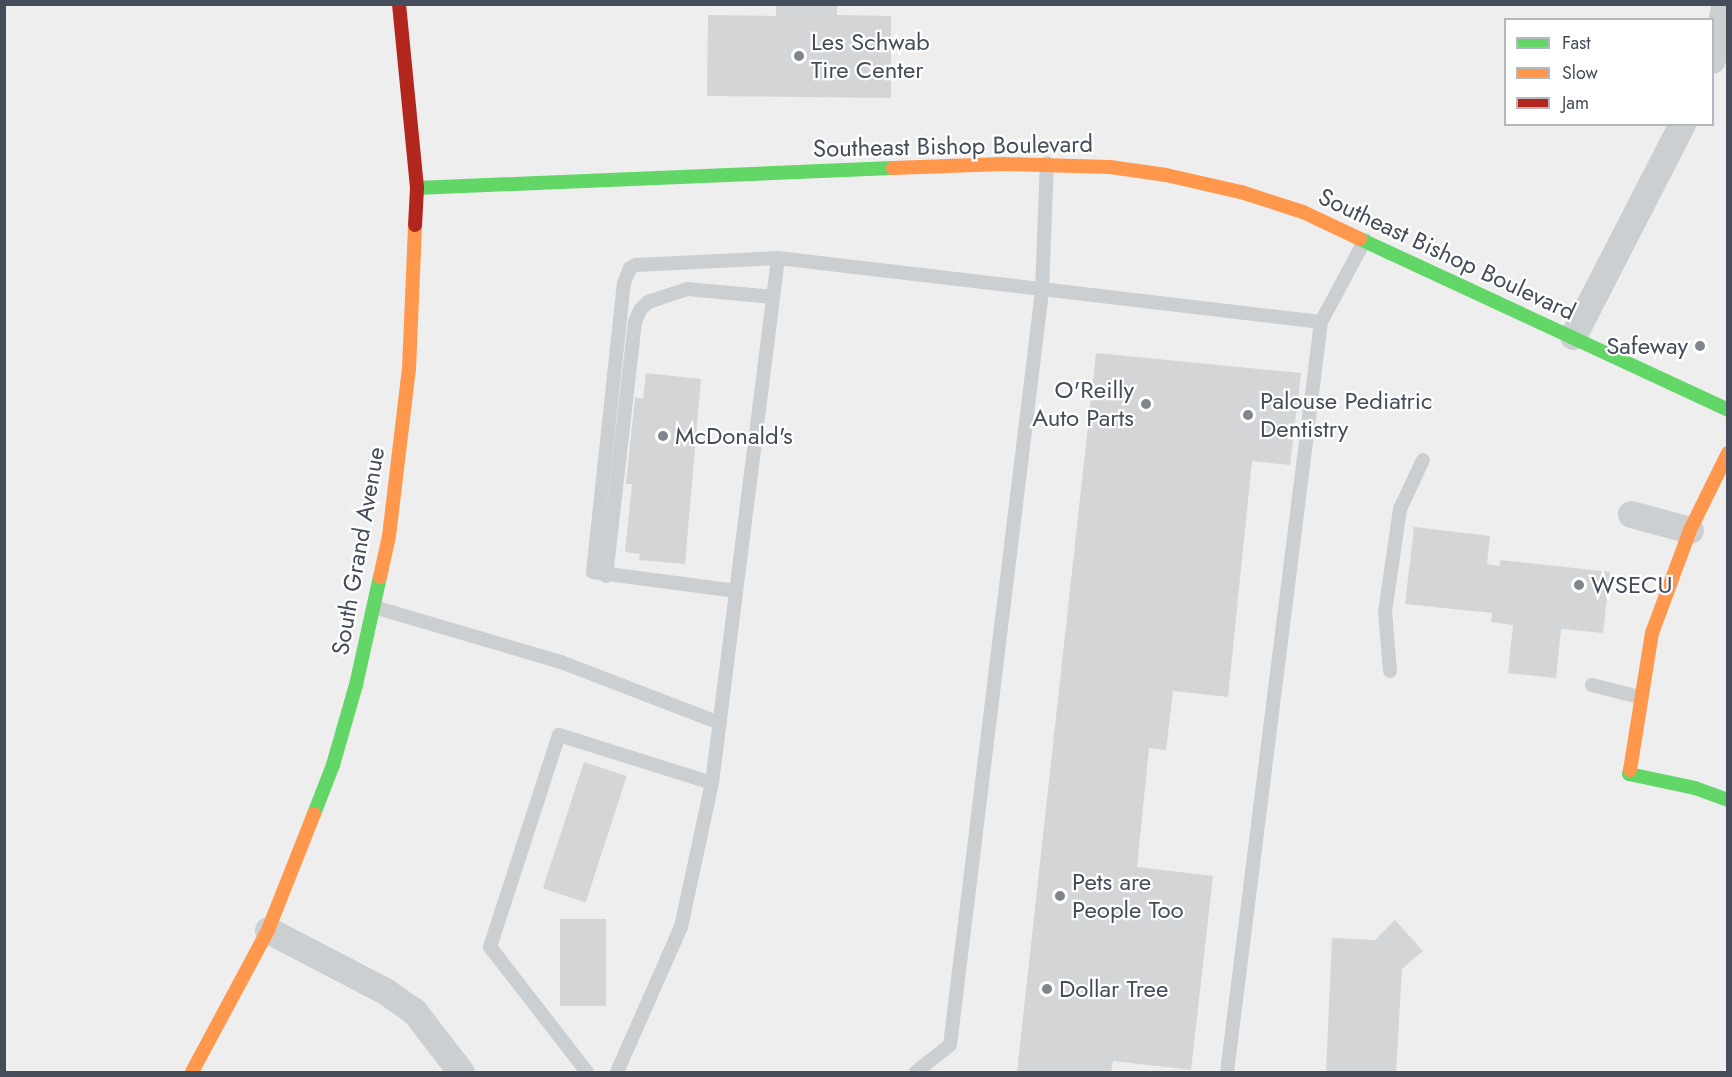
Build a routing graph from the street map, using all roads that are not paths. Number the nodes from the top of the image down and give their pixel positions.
1 (399, 4) edge
2 (1725, 4) edge
3 (1714, 55) edge
4 (1681, 126) edge
5 (1047, 163) junction
6 (417, 188) junction
7 (1365, 240) junction
8 (778, 258) junction
9 (1042, 291) junction
10 (773, 297) junction
11 (1321, 322) junction
12 (1573, 336) junction
13 (1728, 410) edge
14 (1728, 453) edge
15 (1423, 460) dead end
16 (1631, 514) dead end
17 (1690, 530) junction
18 (606, 576) junction
19 (736, 591) junction
20 (374, 607) junction
21 (1390, 671) dead end
22 (1592, 684) dead end
23 (1639, 697) junction
24 (720, 723) junction
25 (712, 783) junction
26 (1727, 799) edge
27 (268, 930) junction
28 (192, 1072) edge
29 (461, 1072) edge
30 (587, 1072) edge
31 (616, 1072) edge
32 (916, 1072) edge
33 (1227, 1072) edge

1 - 6 street, South Grand Avenue
2 - 3 street
4 - 12 street
5 - 6 street, Southeast Bishop Boulevard
5 - 7 street, Southeast Bishop Boulevard
5 - 9 lane
6 - 20 street, South Grand Avenue
7 - 11 lane
7 - 12 street, Southeast Bishop Boulevard
8 - 9 lane
8 - 10 lane
8 - 18 lane
9 - 11 lane
9 - 32 lane
10 - 18 lane
10 - 19 lane
11 - 33 lane
12 - 13 street, Southeast Bishop Boulevard
14 - 17 street
15 - 21 lane
16 - 17 street
17 - 23 street
18 - 19 lane
19 - 24 lane
20 - 24 lane
20 - 27 street, South Grand Avenue
22 - 23 lane
23 - 26 street
24 - 25 lane
25 - 30 lane
25 - 31 lane
27 - 28 street, South Grand Avenue
27 - 29 street

